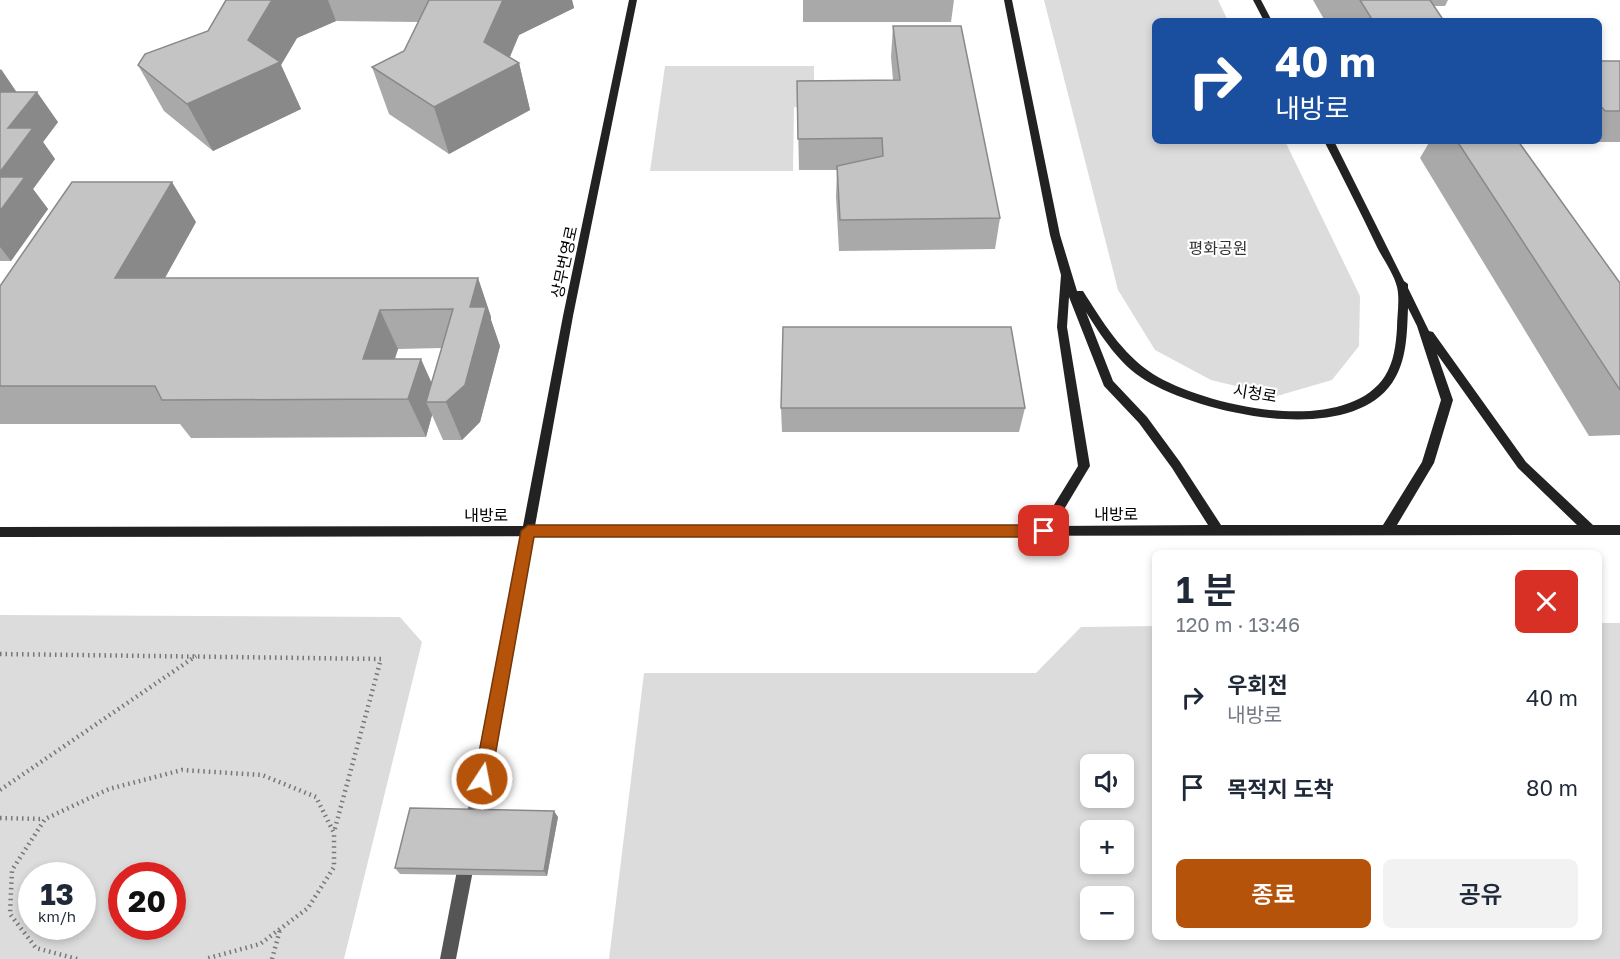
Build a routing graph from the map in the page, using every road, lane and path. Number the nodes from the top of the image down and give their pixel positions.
1 (633, 0) edge
2 (1008, 0) edge
3 (1257, 0) edge
4 (1266, 18) edge
5 (1331, 144) edge
6 (1065, 273) junction
7 (1403, 284) junction
8 (1422, 326) junction
9 (1387, 530) junction
10 (1590, 530) junction
11 (1620, 530) edge
12 (528, 531) junction
13 (1044, 531) junction
14 (1218, 531) junction
15 (0, 532) edge
16 (0, 654) edge
17 (196, 656) junction
18 (0, 790) edge
19 (0, 818) edge
20 (45, 819) junction
21 (334, 834) junction
22 (280, 929) junction
23 (77, 959) edge
24 (205, 959) edge
25 (272, 959) edge
26 (447, 959) edge

1 - 12 street, 상무번영로
2 - 6 street, 시청로
3 - 4 street
5 - 7 street
6 - 7 street, 시청로
6 - 13 street, 시청로
6 - 14 street, 시청로
7 - 8 street
8 - 9 street
8 - 10 street
9 - 10 street, 내방로
9 - 14 street, 내방로
10 - 11 street, 내방로
12 - 13 street, 내방로
12 - 15 street, 내방로
12 - 26 lane
13 - 14 street, 내방로
16 - 17 path
17 - 18 path
17 - 21 path
19 - 20 path
20 - 21 path
20 - 23 path
21 - 22 path
22 - 24 path
22 - 25 path

